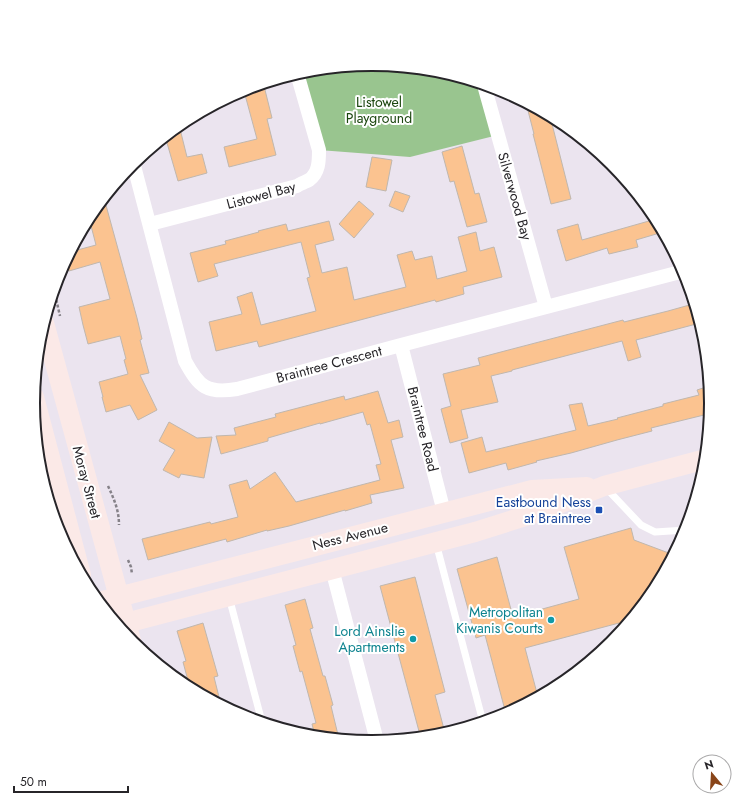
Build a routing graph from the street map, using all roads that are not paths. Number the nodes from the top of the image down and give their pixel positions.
1 (299, 79) edge
2 (486, 91) edge
3 (135, 170) edge
4 (150, 224) junction
5 (678, 273) edge
6 (546, 307) junction
7 (47, 334) edge
8 (401, 345) junction
9 (41, 424) edge
10 (699, 461) edge
11 (604, 486) junction
12 (444, 512) junction
13 (679, 530) edge
14 (436, 543) junction
15 (72, 545) edge
16 (332, 569) junction
17 (229, 596) junction
18 (119, 597) junction
19 (106, 600) edge
20 (124, 624) edge
21 (128, 629) edge
22 (260, 715) edge
23 (481, 716) edge
24 (375, 735) edge

1 - 4 street, Listowel Bay
2 - 6 street, Silverwood Bay
3 - 4 street, Braintree Crescent
4 - 8 street, Braintree Crescent
5 - 6 street, Braintree Crescent
6 - 8 street, Braintree Crescent
7 - 18 main road, Moray Street
8 - 12 street, Braintree Road
9 - 15 main road
10 - 11 main road, Ness Avenue
11 - 12 main road, Ness Avenue
11 - 13 lane
11 - 14 main road, Ness Avenue
12 - 18 main road, Ness Avenue
14 - 16 main road, Ness Avenue
14 - 23 lane
16 - 17 main road, Ness Avenue
16 - 24 street
17 - 21 main road, Ness Avenue
17 - 22 lane
18 - 19 main road, Ness Avenue
18 - 20 main road, Moray Street

